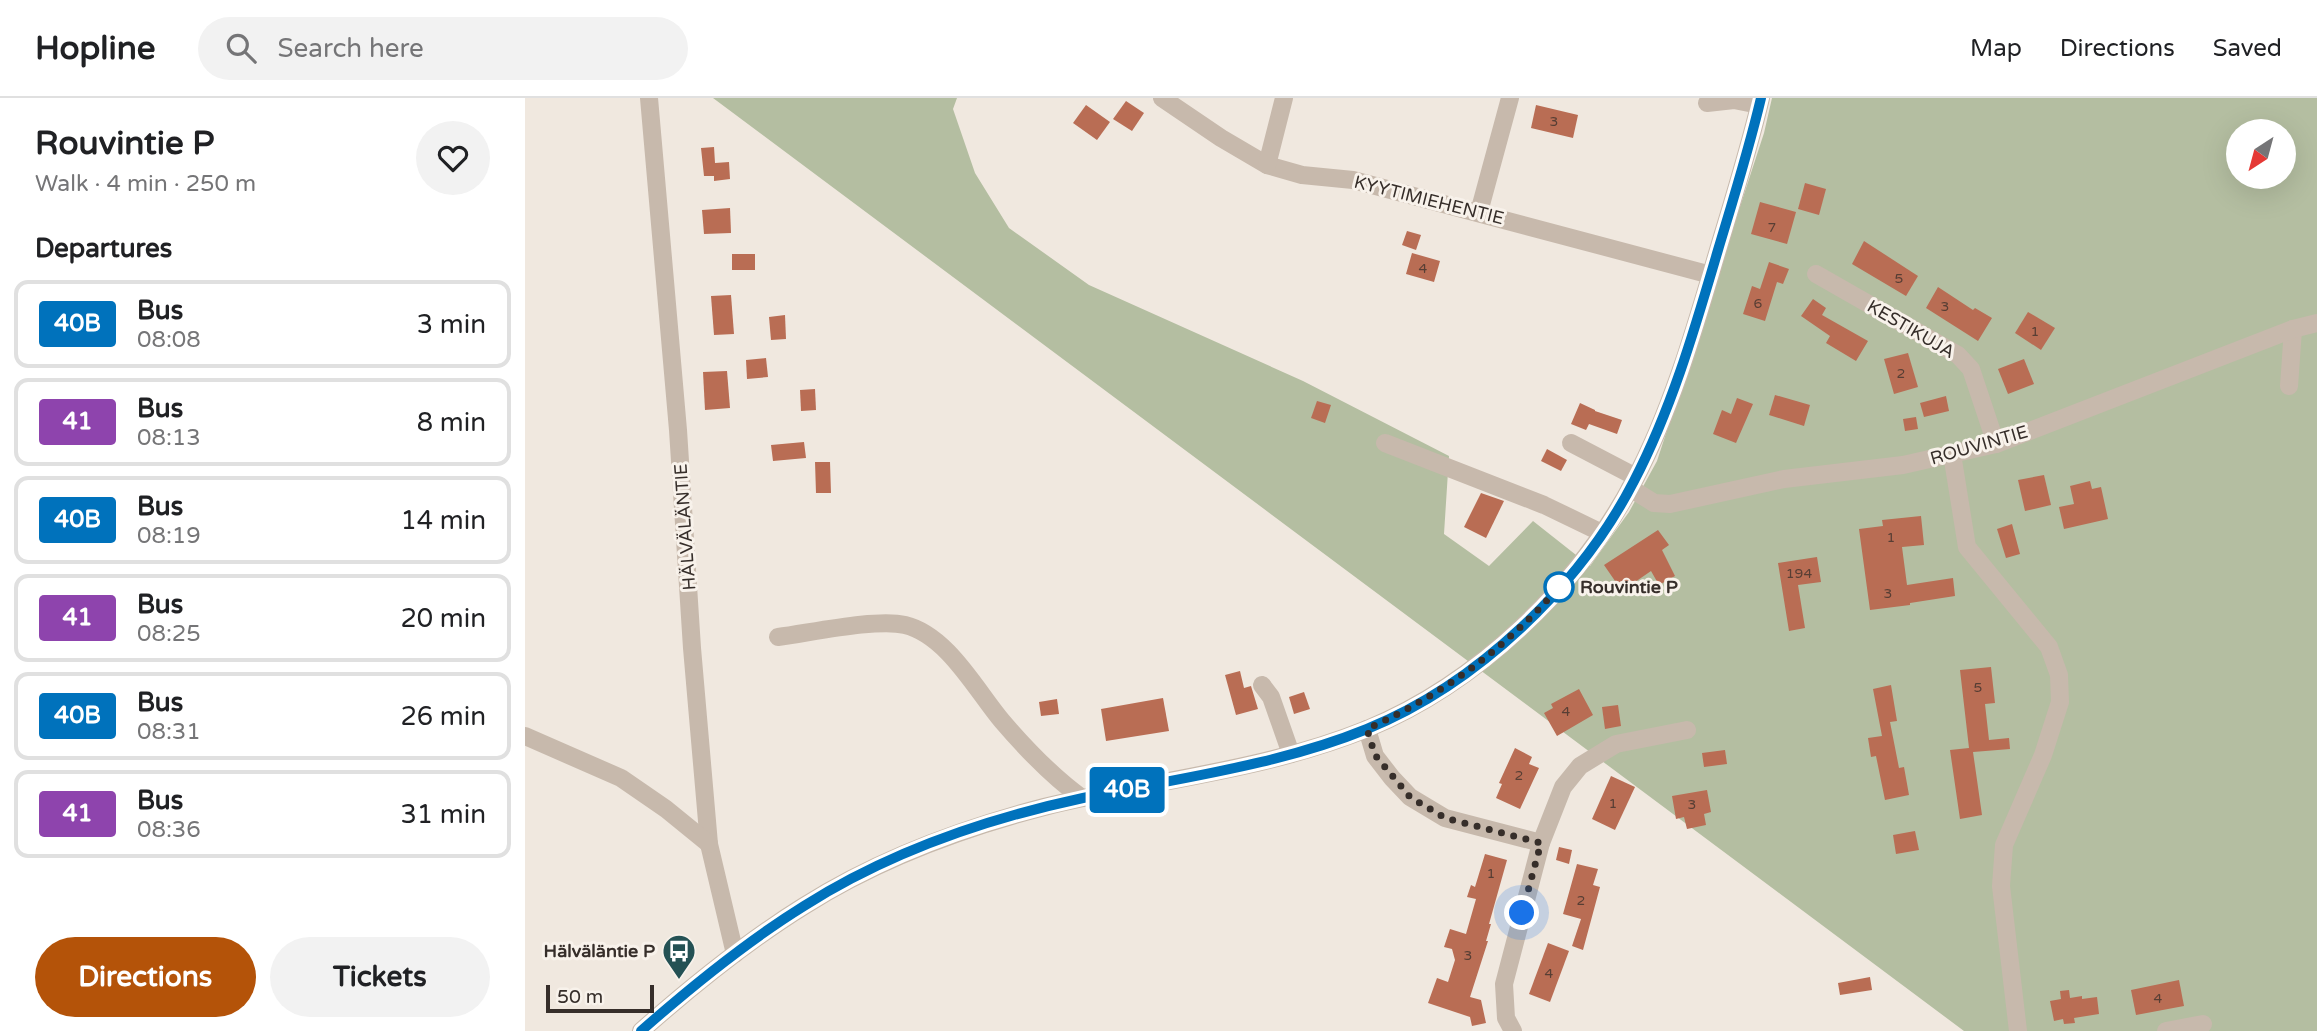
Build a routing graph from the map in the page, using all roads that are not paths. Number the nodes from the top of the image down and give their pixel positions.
1 (649, 98) edge
2 (1162, 98) edge
3 (1284, 98) edge
4 (1510, 98) edge
5 (1760, 101) edge
6 (1707, 103) dead end
7 (1266, 165) junction
8 (1479, 212) junction
9 (1816, 274) dead end
10 (1711, 275) junction
11 (2317, 323) edge
12 (2293, 329) junction
13 (2289, 386) dead end
14 (1385, 443) dead end
15 (1571, 443) dead end
16 (1996, 444) junction
17 (1952, 454) junction
18 (1633, 483) junction
19 (1602, 533) junction
20 (778, 637) dead end
21 (1262, 685) dead end
22 (1367, 729) junction
23 (1687, 730) dead end
24 (525, 736) edge
25 (1291, 754) junction
26 (1082, 798) junction
27 (1541, 843) junction
28 (709, 844) junction
29 (735, 954) junction
30 (2203, 1024) dead end
31 (641, 1031) edge
32 (1513, 1031) edge
33 (2018, 1031) edge
34 (2166, 1031) edge

1 - 28 street, HÄLVÄLÄNTIE
2 - 7 street, KYYTIMIEHENTIE
3 - 7 street
4 - 8 street
5 - 6 street
5 - 10 street
7 - 8 street, KYYTIMIEHENTIE
8 - 10 street, KYYTIMIEHENTIE
9 - 16 street, KESTIKUJA
10 - 18 street
11 - 12 street, ROUVINTIE
12 - 13 street
12 - 16 street, ROUVINTIE
14 - 19 street
15 - 18 street, ROUVINTIE
16 - 17 street, ROUVINTIE
17 - 18 street, ROUVINTIE
17 - 33 street
18 - 19 street
19 - 22 street
20 - 26 street
21 - 25 street
22 - 25 street
22 - 27 street
23 - 27 street
24 - 28 street
25 - 26 street
26 - 29 street
27 - 32 street
28 - 29 street, HÄLVÄLÄNTIE
29 - 31 street
30 - 34 street

